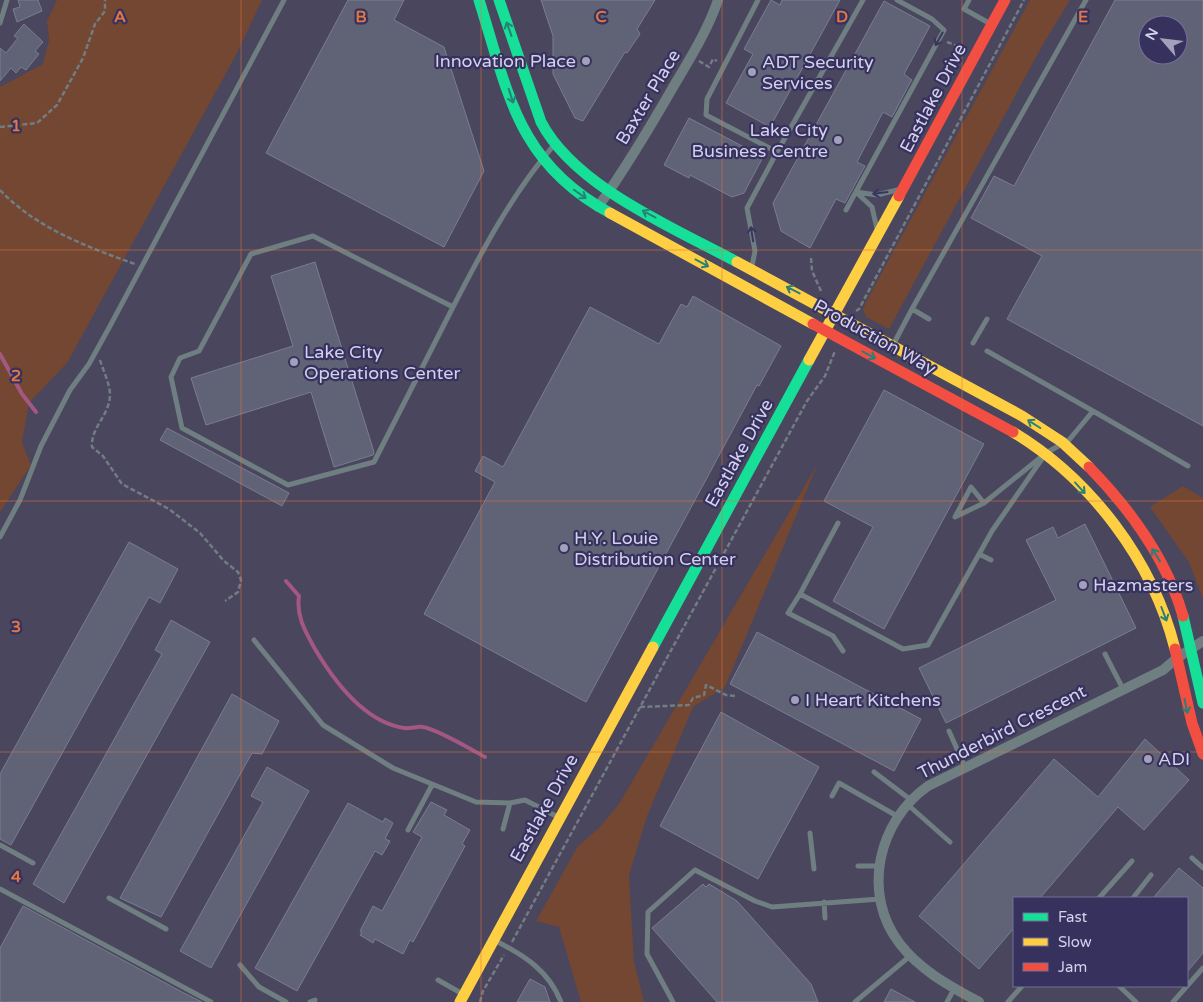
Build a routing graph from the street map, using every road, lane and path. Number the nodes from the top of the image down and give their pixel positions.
1 (7, 0) edge
2 (105, 0) edge
3 (284, 0) edge
4 (480, 0) edge
5 (499, 0) edge
6 (718, 0) edge
7 (758, 0) edge
8 (863, 0) edge
9 (897, 0) edge
10 (969, 0) edge
11 (1005, 0) edge
12 (1024, 0) edge
13 (1086, 0) edge
14 (0, 23) edge
15 (992, 25) junction
16 (939, 39) junction
17 (963, 48) dead end
18 (719, 62) dead end
19 (706, 65) dead end
20 (0, 127) edge
21 (554, 144) junction
22 (777, 152) junction
23 (541, 159) junction
24 (903, 188) junction
25 (0, 190) edge
26 (608, 192) junction
27 (856, 192) junction
28 (598, 207) junction
29 (846, 210) dead end
30 (878, 235) junction
31 (811, 258) dead end
32 (141, 266) junction
33 (752, 269) junction
34 (821, 291) dead end
35 (453, 307) junction
36 (912, 309) junction
37 (856, 310) dead end
38 (836, 313) junction
39 (929, 319) dead end
40 (987, 319) dead end
41 (826, 331) junction
42 (973, 344) dead end
43 (893, 345) junction
44 (97, 349) junction
45 (987, 352) dead end
46 (834, 353) dead end
47 (1093, 411) junction
48 (1063, 443) junction
49 (1046, 453) junction
50 (1188, 466) dead end
51 (984, 503) junction
52 (838, 523) dead end
53 (0, 537) edge
54 (979, 554) junction
55 (991, 560) dead end
56 (800, 594) junction
57 (225, 601) dead end
58 (254, 640) dead end
59 (1203, 641) edge
60 (1192, 648) junction
61 (843, 651) dead end
62 (1105, 654) dead end
63 (1177, 658) junction
64 (1123, 689) junction
65 (736, 696) dead end
66 (1203, 704) edge
67 (640, 707) junction
68 (948, 731) dead end
69 (1203, 754) edge
70 (965, 767) junction
71 (874, 772) dead end
72 (432, 785) junction
73 (832, 796) dead end
74 (909, 802) junction
75 (510, 803) junction
76 (897, 816) junction
77 (559, 817) junction
78 (503, 829) dead end
79 (408, 830) dead end
80 (810, 833) dead end
81 (950, 842) dead end
82 (0, 845) edge
83 (1192, 858) dead end
84 (1132, 861) dead end
85 (33, 863) dead end
86 (858, 866) dead end
87 (879, 866) junction
88 (1203, 868) edge
89 (814, 869) dead end
90 (1151, 875) dead end
91 (0, 889) edge
92 (1100, 897) edge
93 (1134, 897) edge
94 (109, 898) dead end
95 (880, 899) junction
96 (824, 902) junction
97 (825, 918) dead end
98 (166, 929) dead end
99 (493, 940) junction
100 (509, 948) junction
101 (910, 956) junction
102 (240, 965) dead end
103 (1203, 968) edge
104 (438, 980) dead end
105 (1188, 985) edge
106 (1021, 987) edge
107 (1120, 987) edge
108 (1186, 987) edge
109 (954, 989) junction
110 (462, 998) edge
111 (211, 1002) edge
112 (286, 1002) edge
113 (480, 1002) edge
114 (561, 1002) edge
115 (673, 1002) edge
116 (855, 1002) edge
117 (947, 1002) edge
118 (979, 1002) edge
119 (1008, 1002) edge
120 (1136, 1002) edge
121 (1173, 1002) edge

1 - 14 lane
2 - 20 path
3 - 32 lane
4 -> 23 street, Production Way
21 -> 5 street, Production Way
6 - 26 street, Baxter Place
7 - 22 lane
8 - 22 lane
9 - 16 lane
10 - 15 lane
11 - 15 street, Eastlake Drive
12 - 37 path
13 - 36 lane
15 - 24 street, Eastlake Drive
16 - 17 path
16 - 27 lane
18 - 19 path
21 - 23 lane
21 - 26 street, Production Way
33 -> 22 lane
23 -> 28 street, Production Way
23 - 35 lane
24 -> 27 lane
24 - 30 street, Eastlake Drive
25 - 32 path
26 - 28 street, Baxter Place
33 -> 26 street, Production Way
27 - 29 lane
27 - 30 lane
28 -> 41 street, Production Way
30 - 38 street, Eastlake Drive
31 - 34 path
32 - 44 lane
38 -> 33 street, Production Way
35 - 35 lane
36 - 39 lane
36 - 43 lane
38 - 41 street, Eastlake Drive
38 - 43 street, Production Way
40 - 42 lane
41 -> 49 street, Production Way
41 - 77 street, Eastlake Drive
48 -> 43 street, Production Way
44 - 53 lane
44 - 57 path
45 - 47 lane
46 - 67 path
47 - 48 lane
47 - 50 lane
48 - 49 lane
60 -> 48 street, Production Way
49 - 51 lane
49 - 54 lane
49 -> 63 street, Production Way
51 - 51 lane
52 - 56 lane
54 - 55 lane
54 - 56 lane
56 - 61 lane
58 - 72 lane
59 - 60 street, Thunderbird Crescent
60 - 63 street, Thunderbird Crescent
60 - 66 street, Production Way
62 - 64 lane
63 - 64 street, Thunderbird Crescent
63 -> 69 street, Production Way
64 - 70 street, Thunderbird Crescent
65 - 67 path
67 - 100 path
68 - 70 lane
70 - 74 street, Thunderbird Crescent
71 - 74 lane
72 - 75 lane
72 - 79 lane
73 - 76 lane
74 - 76 street, Thunderbird Crescent
74 - 81 lane
75 - 77 lane
75 - 78 lane
76 - 87 street, Thunderbird Crescent
77 - 99 street, Eastlake Drive
80 - 89 lane
82 - 85 lane
83 - 88 lane
84 - 92 lane
86 - 87 lane
87 - 95 street, Thunderbird Crescent
90 - 93 lane
91 - 111 lane
94 - 98 lane
95 - 96 lane
95 - 101 street, Thunderbird Crescent
96 - 97 lane
96 - 115 lane
99 - 100 lane
99 - 110 street, Eastlake Drive
100 - 113 path
100 - 114 lane
101 - 109 street, Thunderbird Crescent
101 - 116 lane
102 - 112 lane
103 - 105 lane
104 - 110 lane
106 - 119 lane
107 - 120 lane
108 - 121 lane
109 - 117 lane
109 - 118 street, Thunderbird Crescent

